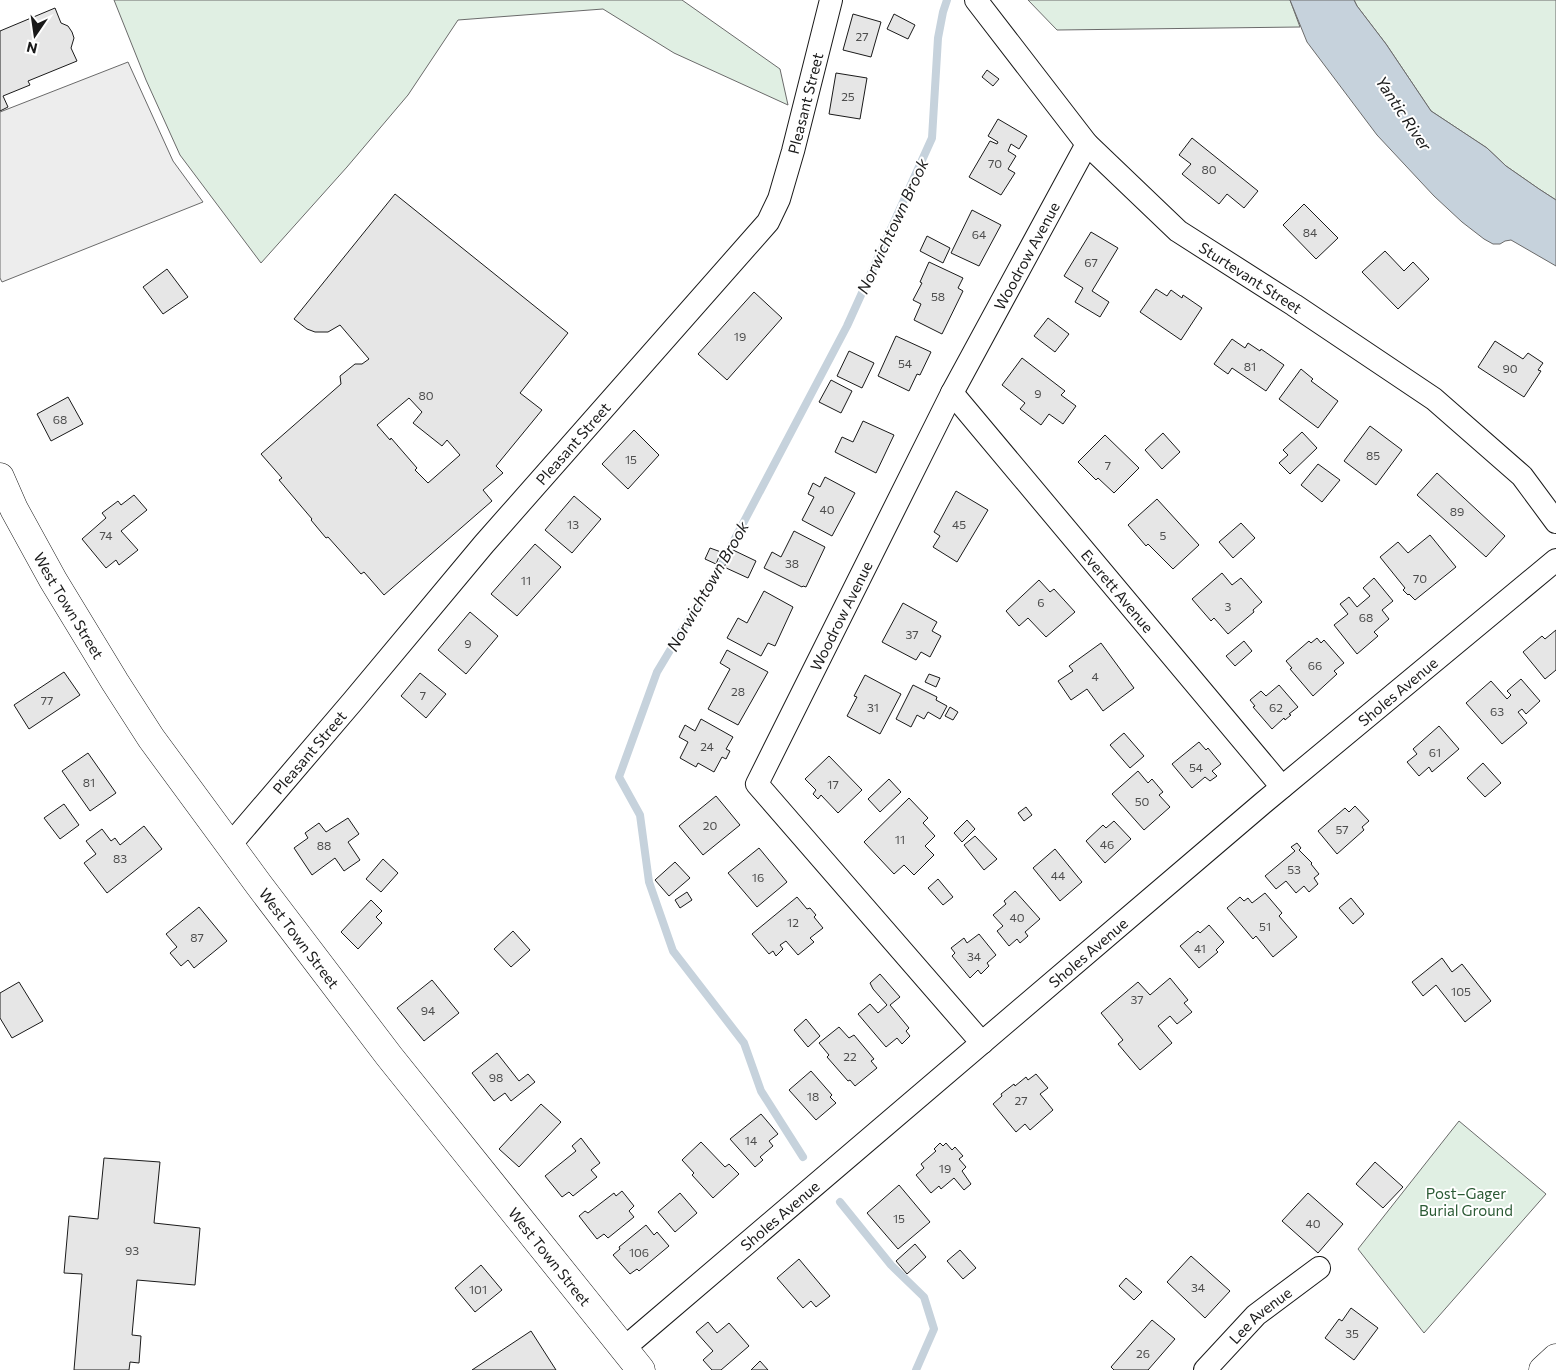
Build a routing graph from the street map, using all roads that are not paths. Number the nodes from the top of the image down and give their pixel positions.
1 (832, 0) edge
2 (976, 0) edge
3 (1087, 144) junction
4 (952, 393) junction
5 (0, 477) edge
6 (1556, 522) edge
7 (1556, 560) edge
8 (1282, 787) junction
9 (230, 845) junction
10 (982, 1043) junction
11 (1319, 1268) dead end
12 (623, 1349) junction
13 (1556, 1358) edge
14 (641, 1370) edge
15 (1205, 1370) edge
16 (1544, 1370) edge

1 - 9 street, Pleasant Street
2 - 3 street, Sturtevant Street
3 - 4 street, Woodrow Avenue
3 - 6 street, Sturtevant Street
4 - 8 street, Everett Avenue
4 - 10 street, Woodrow Avenue
5 - 9 main road, West Town Street
7 - 8 street, Sholes Avenue
8 - 10 street, Sholes Avenue
9 - 12 main road, West Town Street
10 - 12 street, Sholes Avenue
11 - 15 street, Lee Avenue
12 - 14 main road, West Town Street
13 - 16 main road

